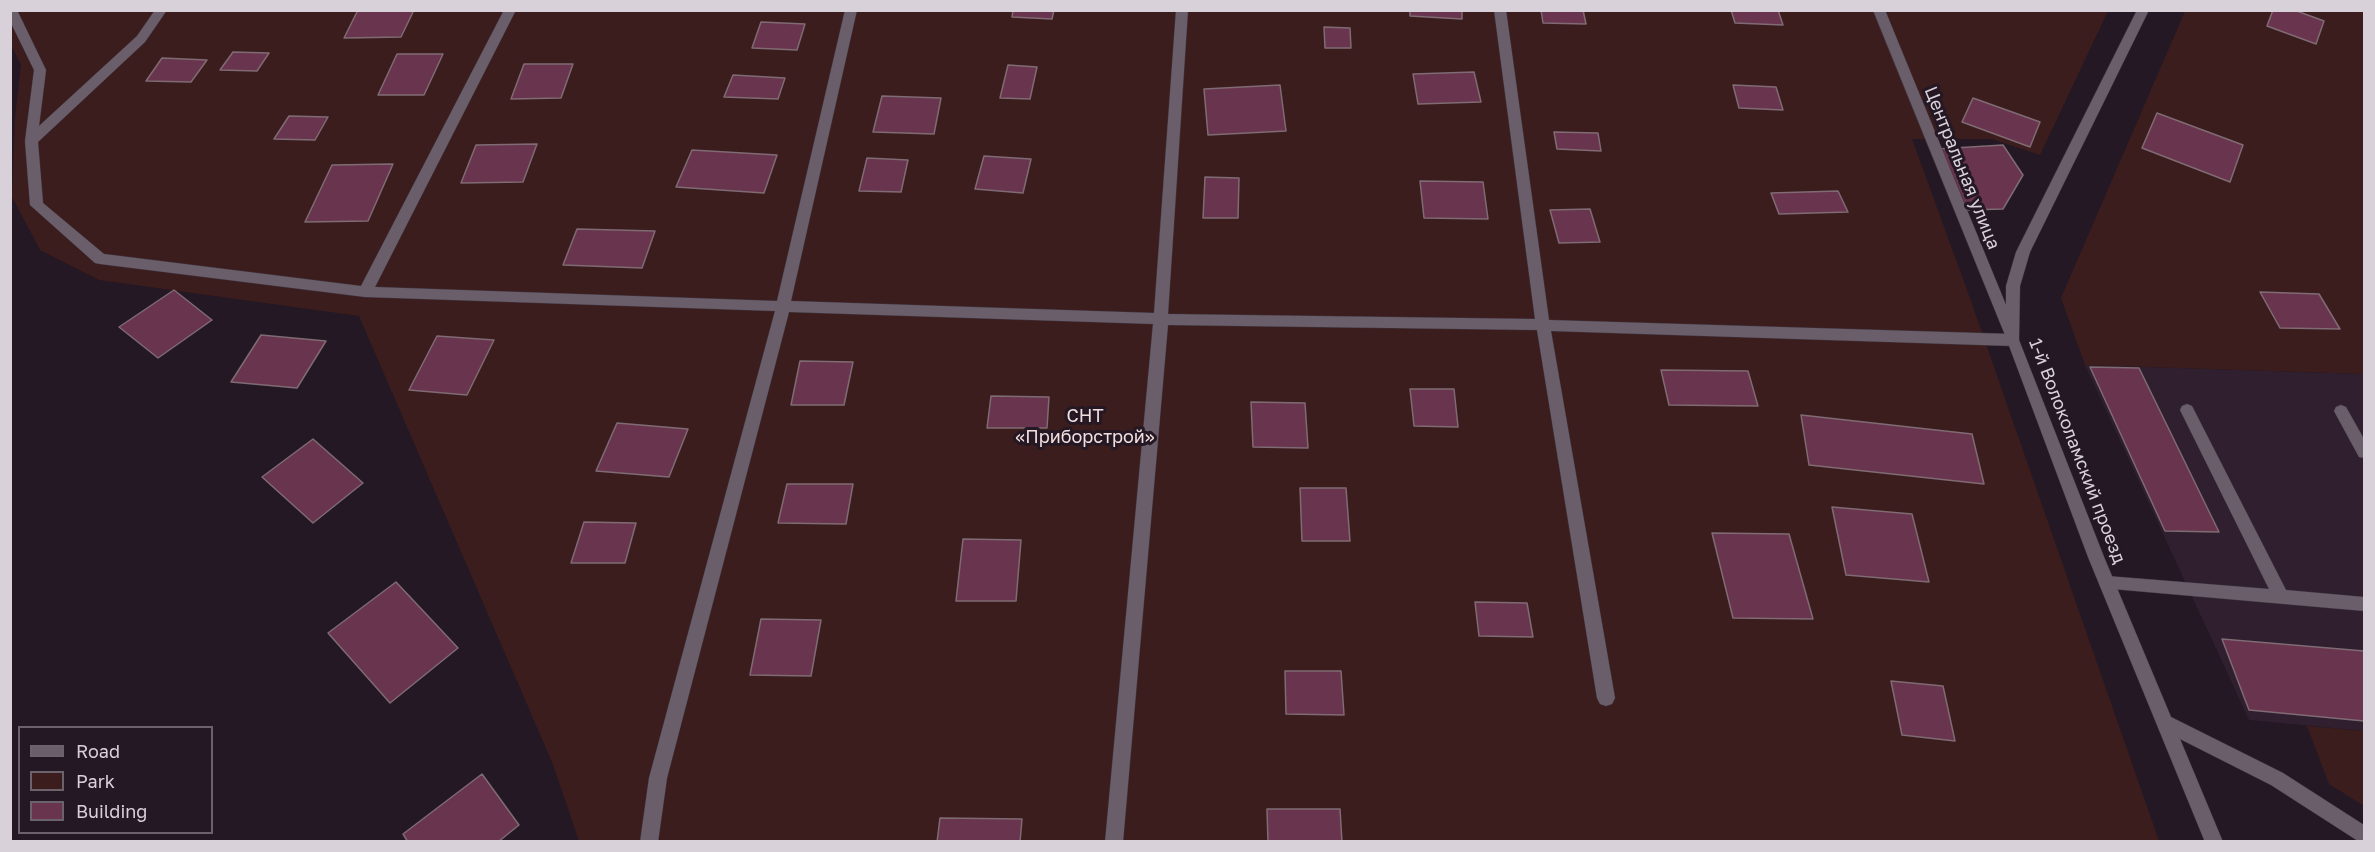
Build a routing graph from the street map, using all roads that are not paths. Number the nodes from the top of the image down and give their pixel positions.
1 (11, 10) edge
2 (161, 10) edge
3 (510, 10) edge
4 (851, 10) edge
5 (1182, 10) edge
6 (1500, 10) edge
7 (1879, 10) edge
8 (2143, 10) edge
9 (31, 141) junction
10 (365, 292) junction
11 (783, 306) junction
12 (1161, 320) junction
13 (1544, 325) junction
14 (2012, 340) junction
15 (2187, 410) dead end
16 (2341, 411) dead end
17 (2364, 453) edge
18 (2107, 583) junction
19 (2281, 597) junction
20 (2364, 604) edge
21 (1606, 698) dead end
22 (2166, 723) junction
23 (2364, 835) edge
24 (649, 842) edge
25 (1114, 842) edge
26 (2214, 842) edge

1 - 9 street
2 - 9 street
3 - 10 street
4 - 11 street
5 - 12 street
6 - 13 street
7 - 14 street, Центральная улица
8 - 14 street, 1-й Волоколамский проезд
9 - 10 street
10 - 11 street
11 - 12 street
11 - 24 street
12 - 13 street
12 - 25 street
13 - 14 street
13 - 21 street
14 - 18 street, 1-й Волоколамский проезд
15 - 19 street
16 - 17 street
18 - 19 street
18 - 22 street, 1-й Волоколамский проезд
19 - 20 street
22 - 23 street
22 - 26 street, 1-й Волоколамский проезд

